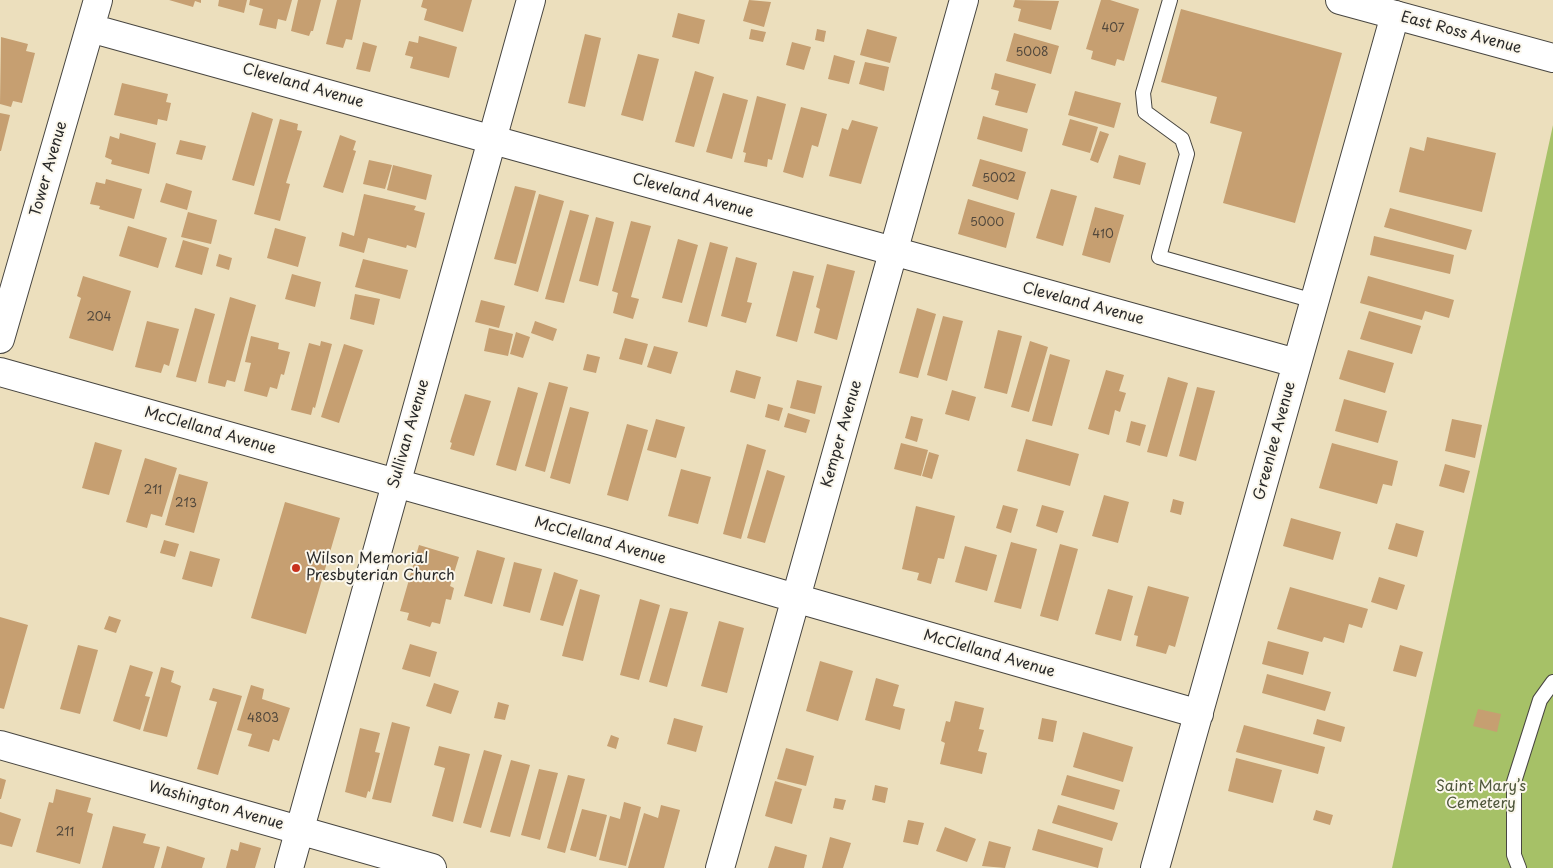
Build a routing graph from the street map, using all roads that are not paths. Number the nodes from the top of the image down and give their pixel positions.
1 (98, 0) edge
2 (531, 0) edge
3 (964, 0) edge
4 (1170, 0) edge
5 (1340, 0) edge
6 (1395, 15) junction
7 (90, 28) junction
8 (1553, 58) edge
9 (491, 140) junction
10 (895, 252) junction
11 (1314, 301) junction
12 (0, 338) edge
13 (1296, 363) junction
14 (0, 372) edge
15 (395, 482) junction
16 (794, 598) junction
17 (1553, 682) edge
18 (1199, 714) junction
19 (0, 745) edge
20 (300, 829) junction
21 (289, 868) edge
22 (432, 868) edge
23 (720, 868) edge
24 (1155, 868) edge
25 (1519, 868) edge

1 - 7 street, Tower Avenue
2 - 9 street, Sullivan Avenue
3 - 10 street, Kemper Avenue
4 - 11 lane
5 - 6 street, East Ross Avenue
6 - 8 street, East Ross Avenue
6 - 11 street, Greenlee Avenue
7 - 9 street, Cleveland Avenue
7 - 12 street, Tower Avenue
9 - 10 street, Cleveland Avenue
9 - 15 street, Sullivan Avenue
10 - 13 street, Cleveland Avenue
10 - 16 street, Kemper Avenue
11 - 13 street, Greenlee Avenue
13 - 18 street, Greenlee Avenue
14 - 15 street, McClelland Avenue
15 - 16 street, McClelland Avenue
15 - 20 street, Sullivan Avenue
16 - 18 street, McClelland Avenue
16 - 23 street, Kemper Avenue
17 - 25 lane
18 - 24 street, Greenlee Avenue
19 - 20 street, Washington Avenue
20 - 21 street, Sullivan Avenue
20 - 22 street, Washington Avenue

